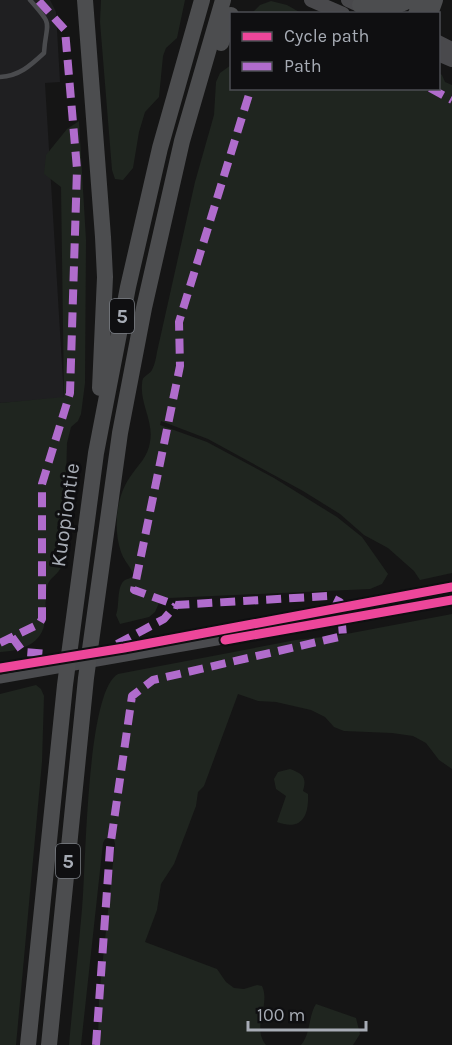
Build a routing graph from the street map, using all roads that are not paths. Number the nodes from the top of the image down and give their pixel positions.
1 (30, 0) edge
2 (85, 0) edge
3 (202, 0) edge
4 (223, 0) edge
5 (311, 0) edge
6 (409, 0) edge
7 (354, 3) edge
8 (338, 12) edge
9 (374, 12) edge
10 (230, 19) edge
11 (0, 77) edge
12 (182, 141) junction
13 (96, 453) junction
14 (452, 600) edge
15 (0, 679) edge
16 (28, 1045) edge
17 (49, 1045) edge

1 - 11 lane
2 - 13 highway
3 - 13 highway, Kuopiontie / 5
4 - 12 highway, Kuopiontie / 5
5 - 8 main road
6 - 7 highway
7 - 9 main road
10 - 12 highway
12 - 17 highway, Kuopiontie / 5
13 - 16 highway, Kuopiontie / 5
14 - 15 street

